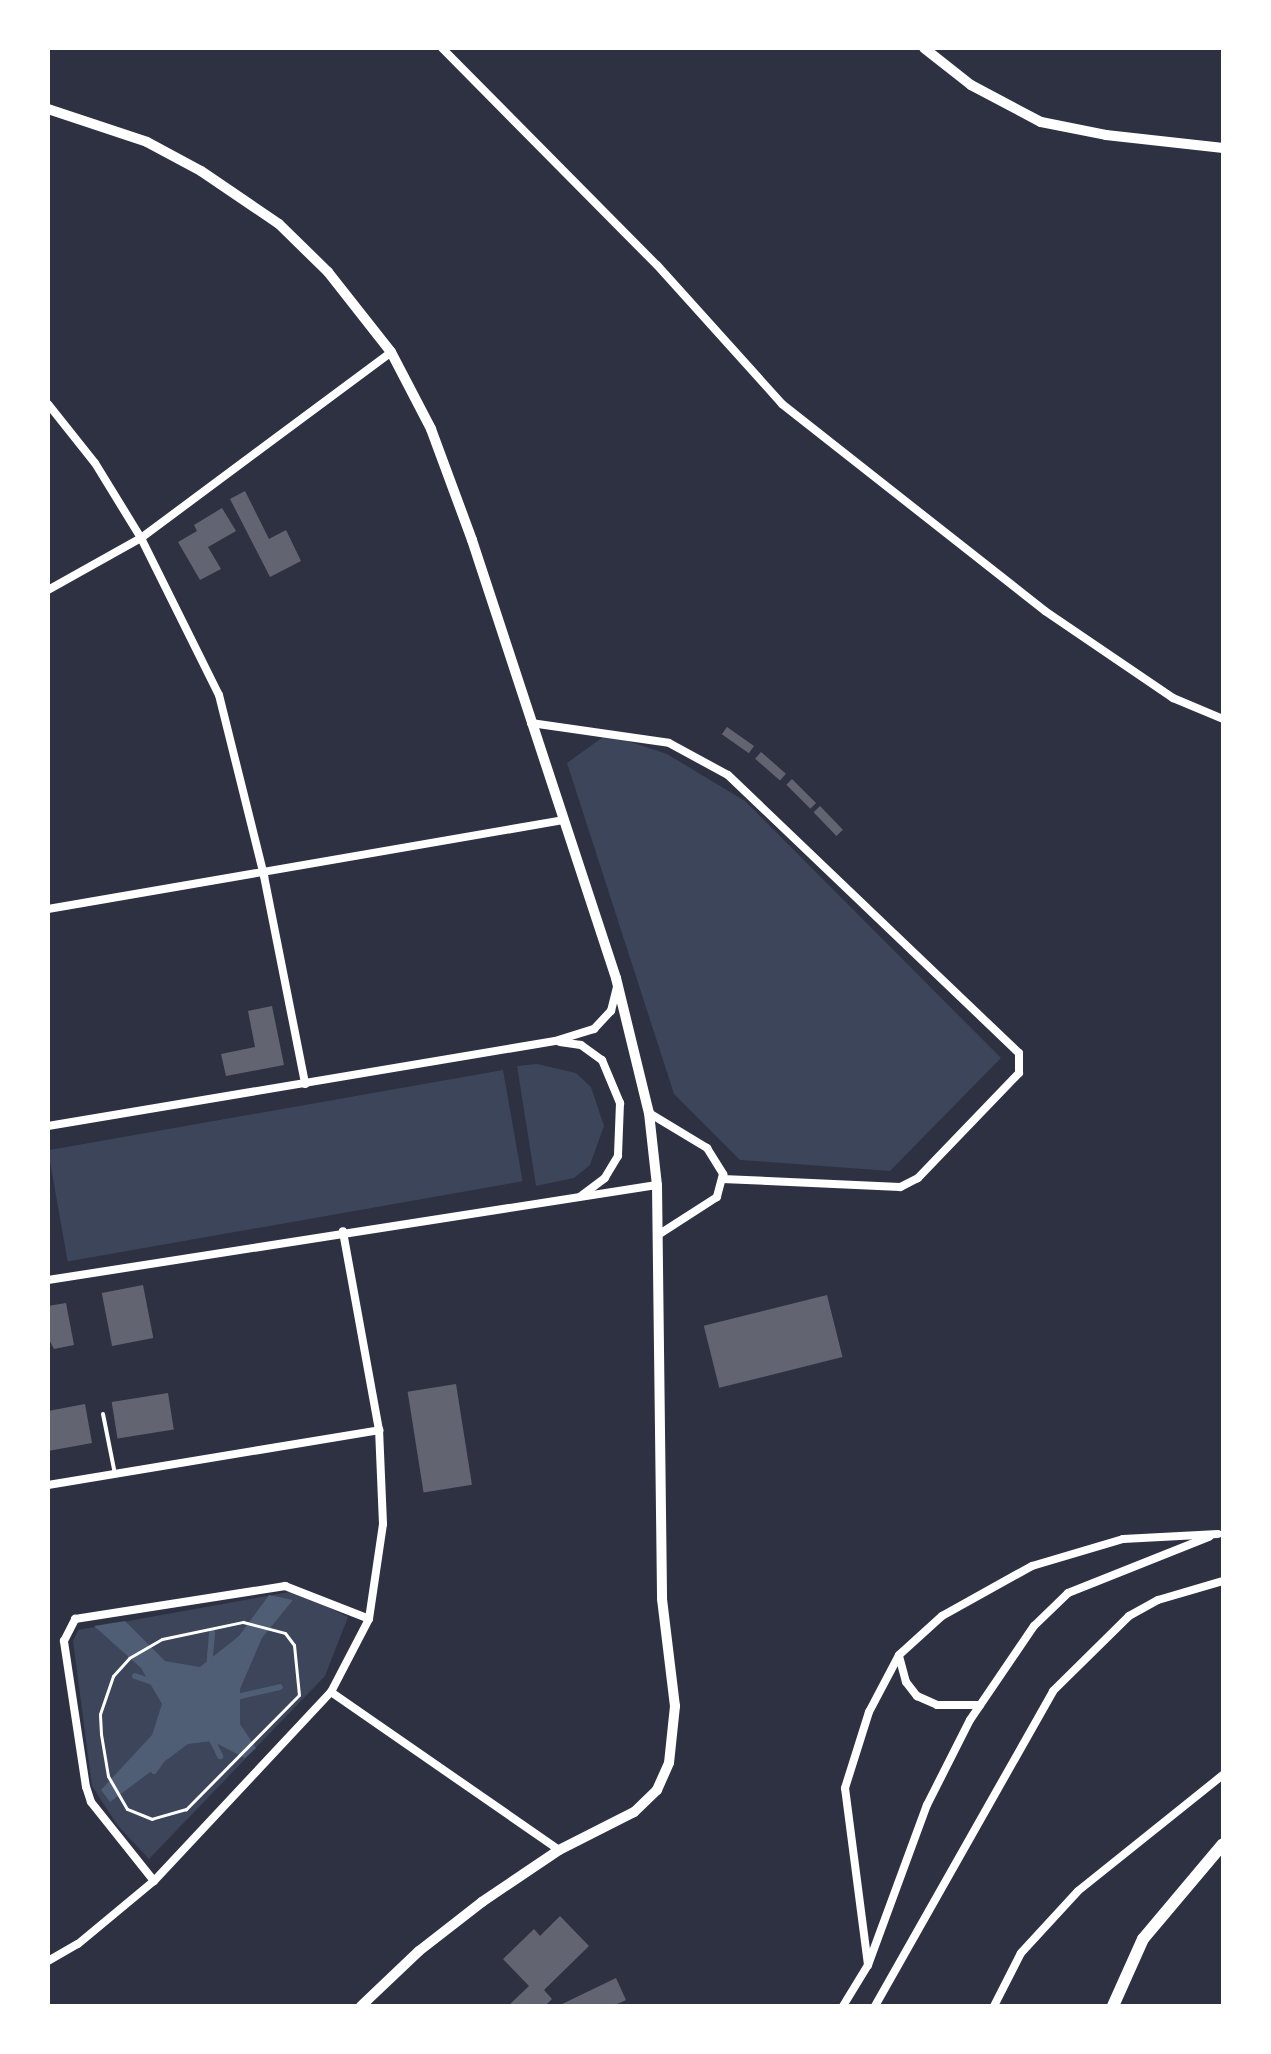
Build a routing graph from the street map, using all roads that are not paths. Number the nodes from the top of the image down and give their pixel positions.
1 (442, 48) edge
2 (924, 48) edge
3 (48, 109) edge
4 (1223, 148) edge
5 (391, 352) junction
6 (48, 404) edge
7 (141, 538) junction
8 (48, 590) edge
9 (1223, 719) edge
10 (531, 723) junction
11 (564, 820) junction
12 (264, 876) junction
13 (48, 909) edge
14 (616, 978) junction
15 (555, 1041) junction
16 (305, 1084) junction
17 (649, 1113) junction
18 (48, 1126) edge
19 (722, 1179) junction
20 (657, 1185) junction
21 (581, 1196) junction
22 (343, 1231) junction
23 (658, 1235) junction
24 (48, 1280) edge
25 (103, 1414) dead end
26 (379, 1430) junction
27 (115, 1474) junction
28 (48, 1485) edge
29 (1221, 1533) edge
30 (1223, 1581) edge
31 (369, 1619) junction
32 (899, 1655) junction
33 (331, 1692) junction
34 (980, 1705) junction
35 (1223, 1775) edge
36 (1223, 1844) edge
37 (559, 1850) junction
38 (154, 1881) junction
39 (48, 1961) edge
40 (868, 1965) junction
41 (361, 2006) edge
42 (843, 2006) edge
43 (875, 2006) edge
44 (994, 2006) edge
45 (1113, 2006) edge

1 - 9 street
2 - 4 street
3 - 5 street
5 - 7 street
5 - 10 street
6 - 7 street
7 - 8 street
7 - 12 street
10 - 11 street
10 - 19 street
11 - 12 street
11 - 14 street
12 - 13 street
12 - 16 street
14 - 15 street
14 - 17 street
15 - 16 street
15 - 21 street
16 - 18 street
17 - 19 street
17 - 20 street
19 - 23 street
20 - 21 street
20 - 23 street
21 - 22 street
22 - 24 street
22 - 26 street
23 - 37 street
25 - 27 lane
26 - 27 street
26 - 31 street
27 - 28 street
29 - 32 street
29 - 34 street
30 - 43 street
31 - 33 street
31 - 38 street
32 - 34 street
32 - 40 street
33 - 37 street
33 - 38 street
34 - 40 street
35 - 44 street
36 - 45 main road
37 - 41 street
38 - 39 street
40 - 42 street

